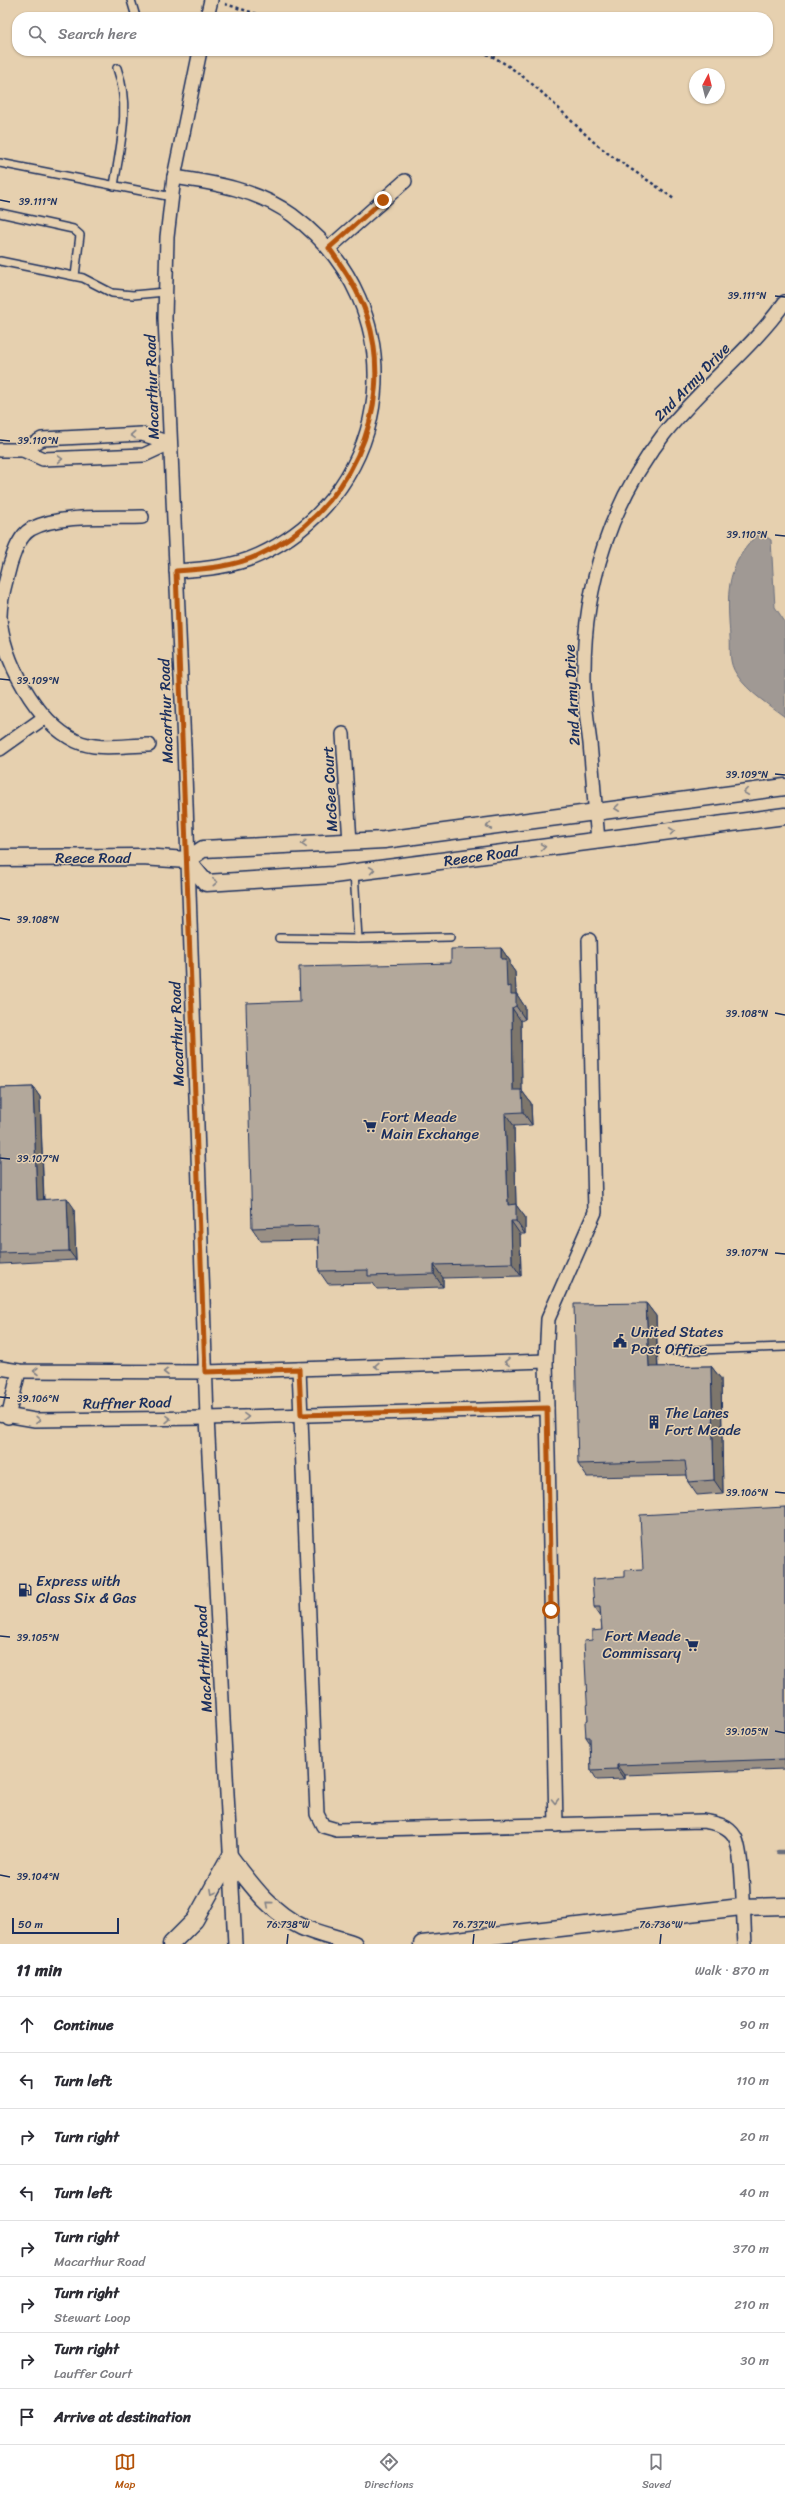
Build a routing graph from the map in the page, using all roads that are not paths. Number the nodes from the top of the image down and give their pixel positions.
1 (131, 0) edge
2 (211, 0) edge
3 (135, 12) edge
4 (208, 12) edge
5 (199, 56) edge
6 (117, 68) dead end
7 (0, 163) edge
8 (174, 177) junction
9 (405, 181) dead end
10 (114, 186) junction
11 (172, 197) junction
12 (0, 213) edge
13 (329, 248) junction
14 (0, 261) edge
15 (75, 276) junction
16 (166, 292) junction
17 (785, 302) edge
18 (170, 443) junction
19 (0, 450) edge
20 (23, 450) junction
21 (142, 517) dead end
22 (176, 571) junction
23 (45, 717) junction
24 (343, 734) dead end
25 (148, 745) dead end
26 (0, 749) edge
27 (785, 787) edge
28 (595, 811) junction
29 (785, 816) edge
30 (598, 840) junction
31 (350, 842) junction
32 (0, 858) edge
33 (187, 860) junction
34 (354, 872) junction
35 (450, 937) dead end
36 (278, 938) dead end
37 (358, 938) junction
38 (589, 940) dead end
39 (785, 1347) edge
40 (670, 1351) dead end
41 (546, 1361) junction
42 (0, 1368) edge
43 (299, 1369) junction
44 (19, 1371) junction
45 (205, 1372) junction
46 (547, 1408) junction
47 (301, 1415) junction
48 (4, 1416) edge
49 (207, 1418) junction
50 (556, 1825) junction
51 (230, 1857) junction
52 (785, 1906) edge
53 (741, 1907) junction
54 (171, 1944) edge
55 (235, 1944) edge
56 (354, 1944) edge
57 (422, 1944) edge
58 (745, 1944) edge

1 - 3 lane
2 - 4 street
5 - 8 street, Macarthur Road
6 - 10 lane
7 - 10 lane
8 - 11 street, Macarthur Road
8 - 13 street
9 - 13 street
10 - 11 lane
11 - 16 street, Macarthur Road
12 - 15 lane
13 - 22 street
14 - 15 lane
15 - 16 lane
16 - 18 street, Macarthur Road
17 - 28 street, 2nd Army Drive
18 -> 20 street
20 -> 18 street
18 - 22 street, Macarthur Road
19 - 20 street
21 - 23 street
22 - 33 street, Macarthur Road
23 - 25 street
23 - 26 street
24 - 31 street, McGee Court
27 -> 28 street, Reece Road
28 - 30 street, 2nd Army Drive
28 -> 31 street, Reece Road
30 -> 29 street, Reece Road
34 -> 30 street, Reece Road
31 -> 33 street, Reece Road
32 - 33 street, Reece Road
33 -> 34 street, Reece Road
33 - 45 street, Macarthur Road
34 - 37 lane
35 - 37 lane
36 - 37 lane
38 - 41 street
39 - 40 lane
41 -> 43 street, Ruffner Road
41 - 46 street
42 - 44 street, Ruffner Road
43 - 45 street, Ruffner Road
43 - 47 street
45 -> 44 street, Ruffner Road
44 - 48 street
45 - 49 street, MacArthur Road
46 - 47 street, Ruffner Road
46 -> 50 street
49 -> 47 street, Ruffner Road
47 - 50 street
48 -> 49 street, Ruffner Road
49 - 51 street, MacArthur Road
50 - 53 street
51 -> 54 street
51 - 55 street, MacArthur Road
56 -> 51 street
52 - 53 street
53 - 57 street
53 - 58 street

